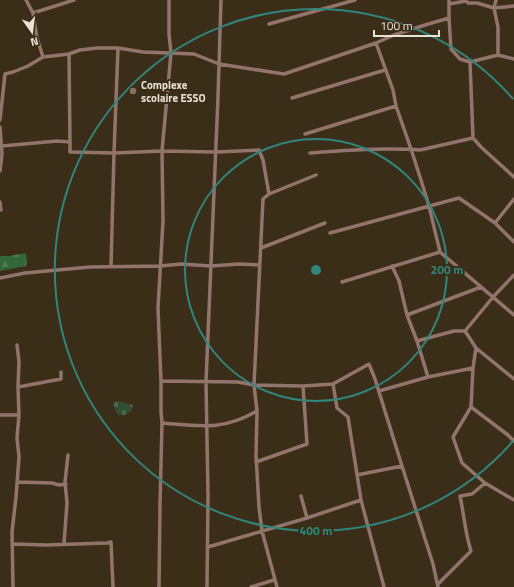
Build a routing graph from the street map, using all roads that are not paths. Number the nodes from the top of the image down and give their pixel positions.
1 (26, 0) edge
2 (74, 0) edge
3 (169, 0) edge
4 (221, 0) edge
5 (355, 0) edge
6 (496, 0) edge
7 (449, 2) edge
8 (514, 6) edge
9 (494, 8) junction
10 (33, 13) junction
11 (449, 18) junction
12 (269, 24) dead end
13 (376, 43) junction
14 (118, 48) junction
15 (171, 53) junction
16 (69, 54) junction
17 (498, 55) junction
18 (43, 57) junction
19 (514, 58) edge
20 (470, 62) junction
21 (219, 64) junction
22 (385, 70) junction
23 (0, 72) edge
24 (5, 74) junction
25 (292, 98) dead end
26 (396, 106) junction
27 (0, 120) edge
28 (0, 127) edge
29 (305, 134) dead end
30 (473, 138) junction
31 (70, 142) junction
32 (2, 146) junction
33 (411, 149) junction
34 (162, 151) junction
35 (216, 152) junction
36 (114, 153) junction
37 (310, 153) dead end
38 (0, 171) edge
39 (316, 175) dead end
40 (514, 177) edge
41 (269, 194) junction
42 (514, 199) edge
43 (0, 202) edge
44 (429, 206) junction
45 (0, 210) edge
46 (325, 223) dead end
47 (495, 224) junction
48 (330, 233) dead end
49 (514, 242) edge
50 (261, 248) junction
51 (440, 252) junction
52 (260, 265) junction
53 (111, 266) junction
54 (160, 266) junction
55 (211, 266) junction
56 (392, 266) junction
57 (514, 275) edge
58 (0, 278) edge
59 (342, 282) dead end
60 (481, 287) junction
61 (493, 297) junction
62 (407, 315) junction
63 (514, 316) edge
64 (465, 331) junction
65 (417, 341) junction
66 (17, 345) dead end
67 (476, 348) junction
68 (474, 368) junction
69 (61, 372) dead end
70 (428, 377) junction
71 (514, 379) edge
72 (161, 381) junction
73 (206, 382) junction
74 (333, 384) junction
75 (254, 385) junction
76 (18, 386) junction
77 (302, 386) junction
78 (379, 391) junction
79 (471, 407) junction
80 (257, 411) junction
81 (0, 415) edge
82 (19, 415) junction
83 (162, 422) junction
84 (208, 426) junction
85 (514, 441) edge
86 (68, 455) dead end
87 (256, 462) junction
88 (402, 466) junction
89 (357, 475) junction
90 (18, 482) junction
91 (485, 483) junction
92 (66, 484) junction
93 (301, 496) dead end
94 (360, 500) junction
95 (514, 500) edge
96 (307, 518) junction
97 (262, 531) junction
98 (12, 544) junction
99 (64, 544) junction
100 (208, 547) junction
101 (274, 580) junction
102 (438, 586) edge
103 (13, 587) edge
104 (113, 587) edge
105 (159, 587) edge
106 (207, 587) edge
107 (251, 587) edge
108 (277, 587) edge
109 (384, 587) edge

1 - 10 street
2 - 10 street
3 - 15 street
4 - 21 street
5 - 12 street
6 - 9 street
7 - 9 street
7 - 11 street
8 - 9 street
9 - 17 street
10 - 18 street
11 - 13 street
11 - 20 street
13 - 21 street
13 - 22 street
14 - 15 street
14 - 16 street
14 - 36 street
15 - 21 street
15 - 34 street
16 - 18 street
16 - 31 street
17 - 19 street
17 - 20 street
18 - 24 street
20 - 30 street
21 - 35 street
22 - 25 street
22 - 26 street
23 - 24 street
24 - 27 street
26 - 29 street
26 - 33 street
28 - 32 street
30 - 33 street
30 - 40 street
31 - 32 street
31 - 36 street
32 - 38 street
33 - 37 street
33 - 44 street
34 - 35 street
34 - 36 street
34 - 54 street
35 - 41 street
35 - 55 street
36 - 53 street
39 - 41 street
41 - 50 street
42 - 47 street
43 - 45 street
44 - 47 street
44 - 48 street
44 - 51 street
46 - 50 street
47 - 49 street
50 - 52 street
51 - 56 street
51 - 60 street
52 - 55 street
52 - 75 street
53 - 54 street
53 - 58 street
54 - 55 street
54 - 72 street
55 - 73 street
56 - 59 street
56 - 62 street
57 - 61 street
60 - 61 street
60 - 62 street
61 - 63 street
61 - 64 street
62 - 65 street
64 - 65 street
64 - 67 street
65 - 70 street
66 - 76 street
67 - 68 street
67 - 71 street
68 - 70 street
68 - 79 street
69 - 76 street
70 - 78 street
72 - 73 street
72 - 83 street
73 - 75 street
73 - 84 street
74 - 77 street
74 - 78 street
74 - 89 street
75 - 77 street
75 - 80 street
76 - 82 street
77 - 87 street
78 - 88 street
79 - 85 street
79 - 91 street
80 - 84 street
80 - 87 street
81 - 82 street
82 - 90 street
83 - 84 street
83 - 105 street
84 - 100 street
86 - 92 street
87 - 97 street
88 - 89 street
88 - 102 street
89 - 94 street
90 - 92 street
90 - 98 street
91 - 95 street
91 - 102 street
92 - 99 street
93 - 96 street
94 - 96 street
94 - 109 street
96 - 97 street
97 - 100 street
97 - 101 street
98 - 99 street
98 - 103 street
99 - 104 street
100 - 106 street
101 - 107 street
101 - 108 street

